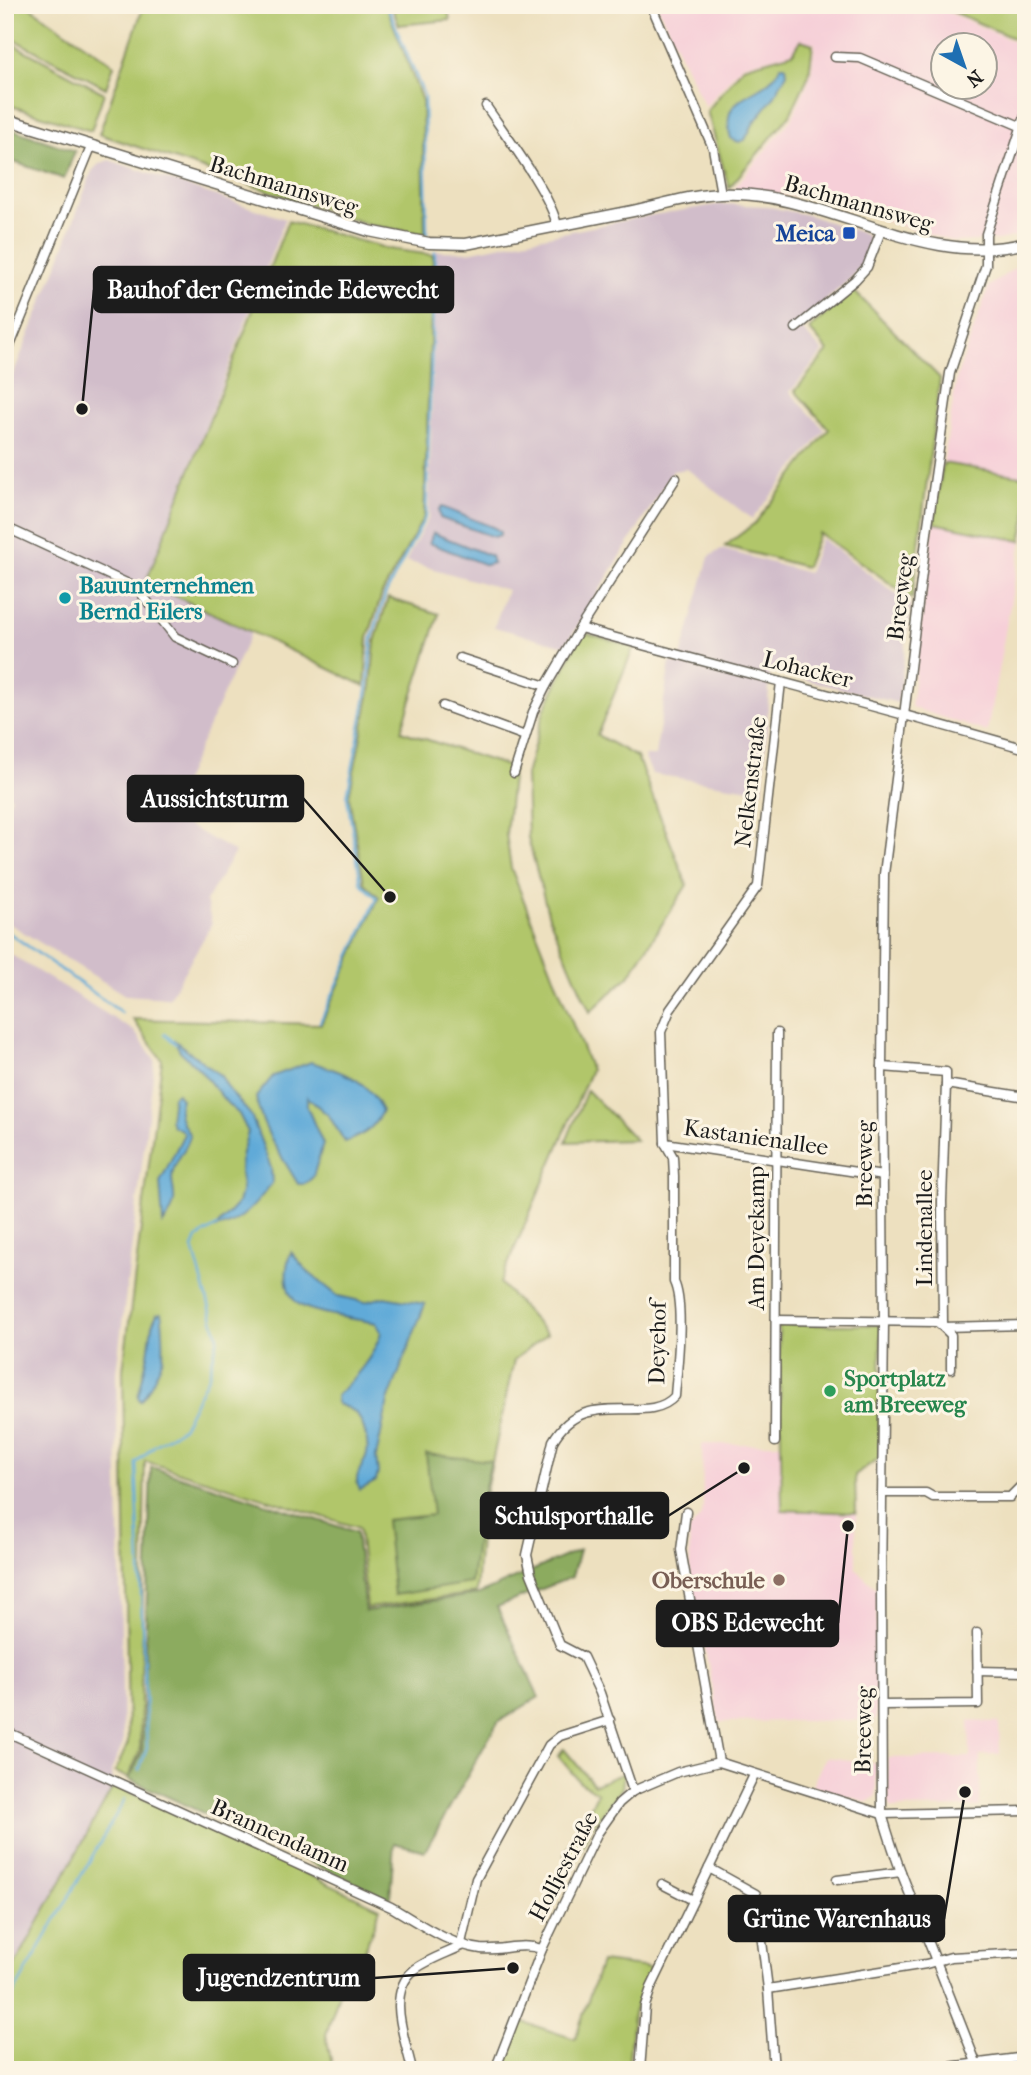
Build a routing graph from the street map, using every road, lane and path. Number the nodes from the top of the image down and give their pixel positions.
1 (651, 5) edge
2 (835, 57) dead end
3 (486, 106) dead end
4 (1026, 113) edge
5 (5, 119) edge
6 (1020, 126) junction
7 (92, 147) junction
8 (721, 194) junction
9 (557, 226) junction
10 (881, 231) junction
11 (1026, 243) edge
12 (987, 249) junction
13 (796, 328) dead end
14 (5, 358) edge
15 (676, 478) dead end
16 (5, 527) edge
17 (580, 628) junction
18 (460, 657) dead end
19 (232, 664) dead end
20 (781, 682) junction
21 (546, 686) junction
22 (443, 706) dead end
23 (905, 714) junction
24 (525, 736) junction
25 (1025, 747) edge
26 (514, 773) dead end
27 (758, 886) joint
28 (777, 1033) dead end
29 (882, 1067) junction
30 (946, 1084) junction
31 (1026, 1097) edge
32 (665, 1143) junction
33 (775, 1160) junction
34 (883, 1176) junction
35 (776, 1320) junction
36 (884, 1322) junction
37 (1026, 1325) edge
38 (943, 1327) junction
39 (951, 1369) dead end
40 (775, 1442) dead end
41 (1026, 1486) edge
42 (882, 1493) junction
43 (686, 1512) dead end
44 (977, 1633) dead end
45 (977, 1671) junction
46 (1026, 1672) edge
47 (883, 1705) junction
48 (610, 1720) junction
49 (5, 1731) edge
50 (719, 1762) junction
51 (754, 1775) junction
52 (633, 1791) junction
53 (1026, 1811) edge
54 (882, 1814) junction
55 (709, 1868) junction
56 (901, 1872) junction
57 (837, 1880) dead end
58 (662, 1884) dead end
59 (693, 1900) junction
60 (462, 1944) junction
61 (542, 1949) junction
62 (1026, 1953) edge
63 (937, 1962) junction
64 (768, 1989) junction
65 (1026, 2057) edge
66 (978, 2066) edge
67 (412, 2070) edge
68 (495, 2070) edge
69 (640, 2070) edge
70 (774, 2070) edge
71 (925, 2070) edge

1 - 8 street
2 - 6 street
3 - 9 street
4 - 6 street, Breeweg
5 - 7 street, Bachmannsweg
6 - 12 street, Breeweg
7 - 9 street, Bachmannsweg
7 - 14 street
8 - 9 street, Bachmannsweg
8 - 10 street, Bachmannsweg
10 - 12 street, Bachmannsweg
10 - 13 street
11 - 12 street, Bachmannsweg
12 - 23 street, Breeweg
15 - 17 street
16 - 19 street
17 - 20 street, Lohacker
17 - 21 street
18 - 21 street
20 - 23 street, Lohacker
20 - 27 street, Nelkenstraße
21 - 24 street
22 - 24 street
23 - 25 street, Lohacker
23 - 29 street, Breeweg
24 - 26 street
27 - 32 street, Deyehof
28 - 33 street, Am Deyekamp
29 - 30 street
29 - 34 street, Breeweg
30 - 31 street
30 - 38 street, Lindenallee
32 - 33 street, Kastanienallee
32 - 48 street, Deyehof
33 - 34 street, Kastanienallee
33 - 35 street, Am Deyekamp
34 - 36 street, Breeweg
35 - 36 street
35 - 40 street, Am Deyekamp
36 - 38 street
36 - 42 street, Breeweg
37 - 38 street
38 - 39 street, Lindenallee
41 - 42 street
42 - 47 street, Breeweg
43 - 50 street
44 - 45 street
45 - 46 street
45 - 47 street
47 - 54 street, Breeweg
48 - 52 street, Deyehof
48 - 60 street
49 - 60 street, Brannendamm
50 - 51 street
50 - 52 street, Holljestraße
51 - 54 street
51 - 55 street
52 - 61 street, Holljestraße
53 - 54 street
54 - 56 street, Breeweg
55 - 59 street
55 - 64 street
56 - 57 street
56 - 63 street, Breeweg
58 - 59 street
59 - 69 street
60 - 61 street, Brannendamm
60 - 67 street
61 - 68 street, Holljestraße
62 - 63 street
63 - 64 street
63 - 66 street, Breeweg
64 - 70 street
65 - 66 street
66 - 71 street

